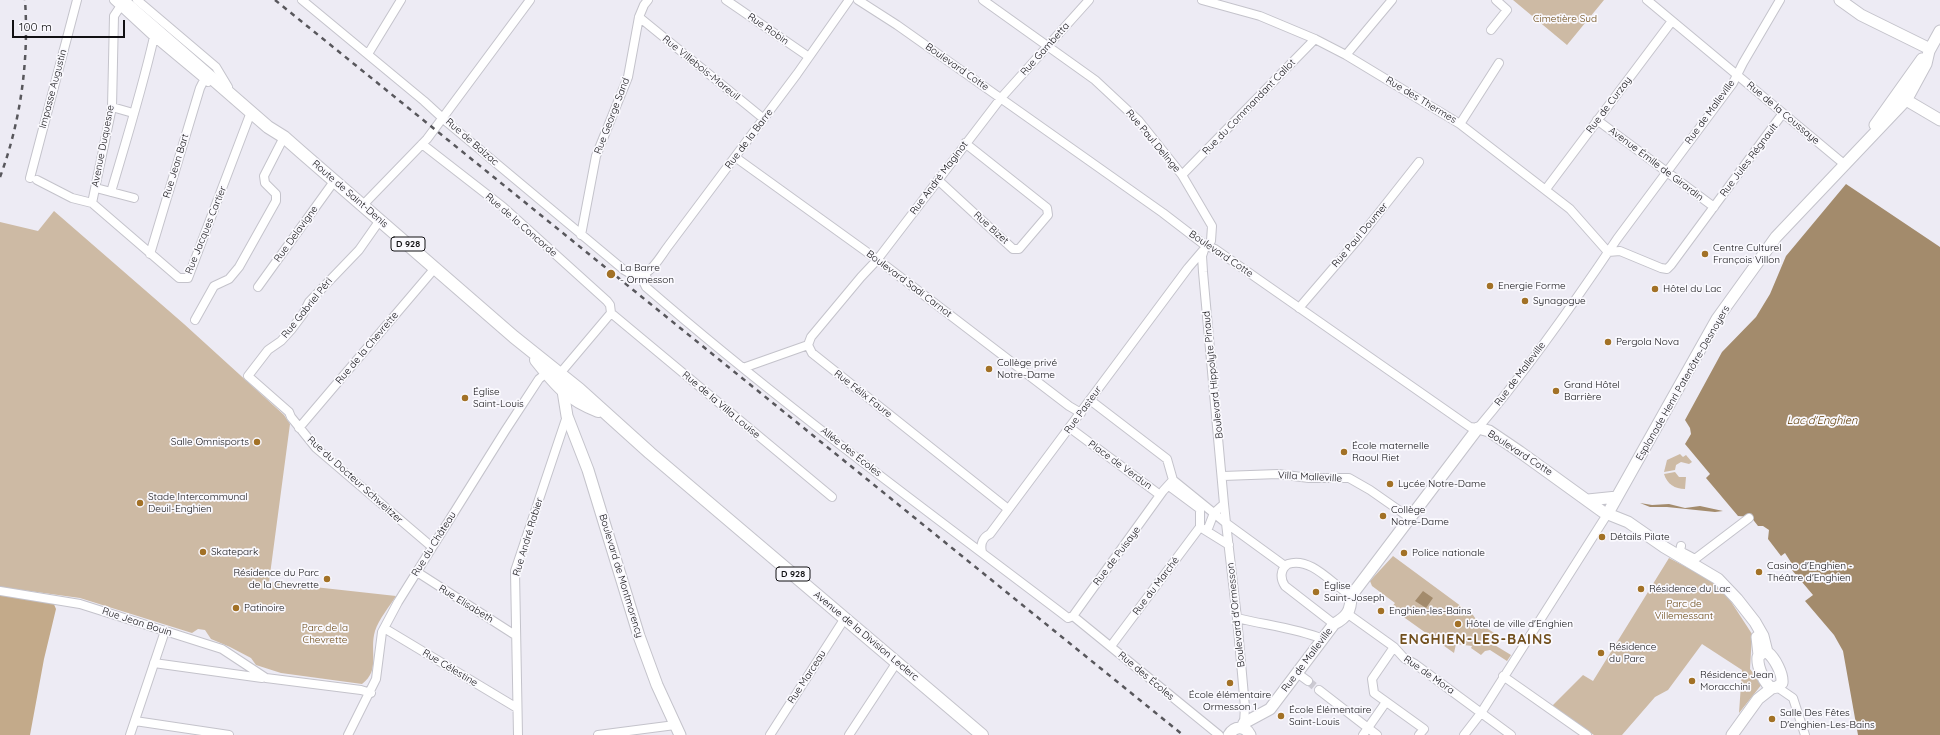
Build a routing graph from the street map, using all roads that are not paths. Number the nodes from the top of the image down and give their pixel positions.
1 (77, 0) edge
2 (114, 0) edge
3 (137, 0) edge
4 (401, 0) edge
5 (530, 0) edge
6 (648, 0) edge
7 (726, 0) edge
8 (849, 0) edge
9 (858, 0) edge
10 (983, 0) edge
11 (1089, 0) edge
12 (1202, 0) edge
13 (1392, 0) edge
14 (1496, 0) edge
15 (1647, 0) edge
16 (1780, 0) edge
17 (1840, 0) edge
18 (305, 1) edge
19 (121, 4) edge
20 (639, 17) junction
21 (1672, 21) junction
22 (1491, 30) dead end
23 (1940, 31) edge
24 (154, 37) junction
25 (1315, 38) junction
26 (1046, 46) junction
27 (1929, 50) edge
28 (368, 54) junction
29 (1346, 55) junction
30 (809, 57) junction
31 (1499, 63) dead end
32 (1737, 75) junction
33 (207, 78) junction
34 (227, 89) junction
35 (1001, 98) junction
36 (1901, 98) junction
37 (112, 107) junction
38 (251, 112) junction
39 (133, 113) junction
40 (1783, 113) junction
41 (443, 117) junction
42 (764, 119) junction
43 (1597, 120) junction
44 (1940, 120) edge
45 (269, 124) junction
46 (1460, 124) junction
47 (284, 137) junction
48 (422, 144) junction
49 (965, 144) junction
50 (735, 157) junction
51 (1419, 162) dead end
52 (1844, 164) junction
53 (1666, 172) junction
54 (1182, 175) junction
55 (335, 180) junction
56 (938, 180) junction
57 (96, 188) junction
58 (1546, 189) junction
59 (111, 192) junction
60 (134, 198) dead end
61 (92, 203) junction
62 (363, 205) junction
63 (1714, 207) junction
64 (380, 220) junction
65 (581, 235) junction
66 (1206, 246) junction
67 (1608, 252) junction
68 (150, 254) junction
69 (877, 260) junction
70 (435, 268) junction
71 (1188, 268) junction
72 (1203, 272) junction
73 (645, 274) junction
74 (453, 284) joint
75 (258, 287) dead end
76 (1299, 308) junction
77 (611, 313) junction
78 (195, 320) dead end
79 (808, 345) junction
80 (743, 368) junction
81 (553, 374) junction
82 (248, 376) joint
83 (579, 389) junction
84 (563, 391) junction
85 (1090, 400) junction
86 (573, 409) junction
87 (1081, 413) junction
88 (604, 414) junction
89 (299, 428) junction
90 (1070, 428) junction
91 (1478, 428) junction
92 (1223, 476) junction
93 (1171, 483) junction
94 (1160, 495) junction
95 (1618, 495) junction
96 (832, 497) dead end
97 (1588, 500) junction
98 (1224, 504) junction
99 (1201, 506) junction
100 (1008, 509) junction
101 (1214, 513) junction
102 (1608, 513) junction
103 (1410, 518) junction
104 (1749, 518) dead end
105 (1628, 522) junction
106 (1226, 523) junction
107 (1204, 529) junction
108 (1241, 534) junction
109 (1228, 543) junction
110 (1681, 546) dead end
111 (432, 547) junction
112 (982, 552) junction
113 (1285, 566) junction
114 (417, 572) junction
115 (0, 591) edge
116 (1351, 596) junction
117 (1348, 614) junction
118 (1073, 616) junction
119 (845, 618) junction
120 (1237, 618) junction
121 (1334, 624) junction
122 (384, 628) junction
123 (165, 631) junction
124 (515, 635) junction
125 (1323, 639) junction
126 (1111, 646) junction
127 (1394, 647) junction
128 (1763, 653) junction
129 (896, 662) junction
130 (154, 663) junction
131 (1297, 673) junction
132 (1503, 676) junction
133 (266, 678) junction
134 (1308, 681) tunnel mouth
135 (1775, 688) junction
136 (1319, 690) tunnel mouth
137 (371, 693) junction
138 (1386, 702) junction
139 (517, 708) junction
140 (1481, 713) junction
141 (135, 721) junction
142 (1245, 728) edge
143 (677, 730) edge
144 (1365, 732) edge
145 (130, 735) edge
146 (229, 735) edge
147 (348, 735) edge
148 (518, 735) edge
149 (599, 735) edge
150 (770, 735) edge
151 (849, 735) edge
152 (982, 735) edge
153 (1219, 735) edge
154 (1229, 735) edge
155 (1377, 735) edge
156 (1419, 735) edge
157 (1464, 735) edge
158 (1511, 735) edge
159 (1587, 735) edge
160 (1732, 735) edge
161 (1805, 735) edge

1 - 61 street, Impasse Augustin
2 - 19 street, Route de Saint-Denis
3 - 34 street, Route de Saint-Denis
4 - 28 street
5 - 41 street
6 - 20 street, Rue George Sand
7 - 30 street, Rue Robin
8 - 30 street, Rue de la Barre
9 - 35 street, Boulevard Cotte
10 - 26 street, Rue Paul Delinge
11 - 26 street, Rue Gambetta
12 - 25 street, Rue des Thermes
13 - 29 street
14 - 22 street
15 - 21 street, Rue de la Coussaye
16 - 32 street, Rue de Malleville
17 - 27 main road
18 - 28 street, Rue de Balzac
19 - 24 street, Route de Saint-Denis
19 - 33 main road, Route de Saint-Denis
19 - 37 street, Avenue Duquesne
20 - 42 street, Rue Villebois-Mareuil
20 - 65 street, Rue George Sand
21 - 32 street, Rue de la Coussaye
21 - 43 street, Rue de Curzay
23 - 27 main road, Esplanade Henri Patenôtre-Desnoyers
24 - 33 street, Route de Saint-Denis
24 - 39 street
25 - 29 street, Rue des Thermes
25 - 54 street, Rue du Commandant Callot
26 - 35 street, Rue Gambetta
26 - 54 street, Rue Paul Delinge
27 - 36 main road, Esplanade Henri Patenôtre-Desnoyers
28 - 41 street, Rue de Balzac
29 - 46 street, Rue des Thermes
30 - 42 street, Rue de la Barre
31 - 46 street
32 - 40 street, Rue de la Coussaye
32 - 53 street, Rue de Malleville
33 - 34 main road, Route de Saint-Denis
33 - 68 street, Rue Jean Bart
34 - 38 main road, Route de Saint-Denis
34 - 45 main road, Route de Saint-Denis
35 - 49 street, Rue André Maginot
35 - 66 street, Boulevard Cotte
36 - 44 main road
36 - 52 main road, Esplanade Henri Patenôtre-Desnoyers
37 - 39 street
37 - 57 street, Avenue Duquesne
38 - 45 main road, Route de Saint-Denis
38 - 68 street, Rue Jacques Cartier
39 - 59 street
40 - 52 street, Rue de la Coussaye
40 - 63 street, Rue Jules Régnault
41 - 48 street
41 - 65 street, Rue de Balzac
42 - 50 street, Rue de la Barre
43 - 53 street, Avenue Émile de Girardin
43 - 58 street, Rue de Curzay
45 - 47 main road, Route de Saint-Denis
46 - 58 street, Rue des Thermes
47 - 55 main road, Route de Saint-Denis / D 928
47 - 78 street
48 - 62 street
48 - 77 street, Rue de la Concorde
49 - 56 street, Rue André Maginot
49 - 56 street, Rue Bizet
50 - 69 street, Boulevard Sadi Carnot
50 - 73 street, Rue de la Barre
51 - 76 street, Rue Paul Doumer
52 - 95 main road, Esplanade Henri Patenôtre-Desnoyers
53 - 63 street, Avenue Émile de Girardin
53 - 67 street, Rue de Malleville
54 - 66 street, Rue Paul Delinge
55 - 62 main road, Route de Saint-Denis / D 928
55 - 75 street, Rue Delavigne
56 - 69 street, Rue André Maginot
57 - 59 street
57 - 61 street, Avenue Duquesne
58 - 67 street, Rue des Thermes
59 - 60 street
61 - 68 street, Rue Jacques Cartier
62 - 64 main road, Route de Saint-Denis / D 928
63 - 67 street, Rue Jules Régnault
64 - 70 main road, Route de Saint-Denis / D 928
64 - 82 street, Rue Gabriel Péri
65 - 73 street, Rue de Balzac
66 - 71 street, Rue Pasteur
66 - 72 street, Boulevard Hippolyte Pinaud
66 - 76 street, Boulevard Cotte
67 - 91 street, Rue de Malleville
69 - 79 street
69 - 87 street, Boulevard Sadi Carnot
70 - 74 main road, Route de Saint-Denis / D 928
70 - 89 street, Rue de la Chevrette
71 - 72 street
71 - 85 street, Rue Pasteur
72 - 92 street, Boulevard Hippolyte Pinaud
73 - 80 street, Allée des Écoles
74 - 81 main road, Avenue de la Division Leclerc / D 928
76 - 91 street, Boulevard Cotte
77 - 81 street, Rue du Château
77 - 96 street, Rue de la Villa Louise
79 - 80 street
79 - 100 street, Rue Félix Faure
80 - 112 street, Allée des Écoles
81 - 83 main road, Avenue de la Division Leclerc / D 928
81 - 84 main road, Avenue de la Division Leclerc / D 928
81 - 111 street, Rue du Château
82 - 89 street, Rue du Docteur Schweitzer
83 - 86 main road
83 - 88 main road, Avenue de la Division Leclerc / D 928
84 - 86 main road, Avenue de la Division Leclerc / D 928
84 - 86 main road, Boulevard de Montmorency
85 - 87 street, Rue Pasteur
85 - 93 street
86 - 88 main road, Avenue de la Division Leclerc / D 928
86 - 124 street, Rue André Rabier
86 - 143 main road, Boulevard de Montmorency
87 - 90 street, Rue Pasteur
88 - 119 main road, Avenue de la Division Leclerc / D 928
89 - 111 street, Rue du Docteur Schweitzer
90 - 94 street, Place de Verdun
90 - 100 street, Rue Pasteur
91 - 97 main road, Boulevard Cotte
91 - 103 main road, Rue de Malleville
92 - 98 street, Boulevard Hippolyte Pinaud
92 - 103 street, Villa Malleville
93 - 94 street, Place de Verdun
93 - 99 street
94 - 118 street, Rue de Puisaye
95 - 97 main road
95 - 102 main road, Esplanade Henri Patenôtre-Desnoyers
95 - 105 main road
97 - 102 main road, Boulevard Cotte
98 - 101 street
98 - 106 street, Boulevard Hippolyte Pinaud
99 - 101 street
99 - 107 street
100 - 112 street, Rue Pasteur
101 - 106 street
101 - 107 street
102 - 105 main road
102 - 128 main road
102 - 132 street
103 - 116 main road, Rue de Malleville
104 - 110 street
105 - 128 main road
106 - 108 street
106 - 109 street, Boulevard d'Ormesson
107 - 109 street
107 - 126 street, Rue du Marché
108 - 109 street
108 - 113 street
109 - 120 street, Boulevard d'Ormesson
111 - 114 street, Rue du Château
112 - 118 street, Allée des Écoles
113 - 116 street
113 - 121 street
114 - 122 street, Rue du Château
114 - 124 street, Rue Elisabeth
115 - 123 street, Rue Jean Bouin
116 - 117 main road, Rue de Malleville
117 - 121 main road, Rue de Malleville
117 - 127 street, Rue de Mora
118 - 126 street, Rue des Écoles
119 - 129 main road, Avenue de la Division Leclerc / D 928
119 - 150 street, Rue Marceau
120 - 125 street
120 - 142 street, Boulevard d'Ormesson
121 - 125 main road, Rue de Malleville
122 - 137 street, Rue du Château
122 - 139 street, Rue Célestine
123 - 130 street
123 - 133 street, Rue Jean Bouin
124 - 139 street, Rue André Rabier
125 - 131 main road, Rue de Malleville
126 - 153 street, Rue des Écoles
127 - 138 street
127 - 140 street, Rue de Mora
128 - 135 main road
128 - 135 main road
129 - 151 street
129 - 152 main road, Avenue de la Division Leclerc / D 928
130 - 133 street, Rue Jean Bouin
130 - 141 street
131 - 134 street
131 - 142 main road, Rue de Malleville
132 - 140 street
132 - 159 street
133 - 137 street, Rue Jean Bouin
135 - 160 main road
135 - 161 street
136 - 144 street
137 - 147 street, Rue du Château
138 - 144 street
138 - 156 street
139 - 148 street, Rue André Rabier
140 - 157 street
140 - 158 street, Rue de Mora
141 - 145 street
141 - 146 street
142 - 154 main road, Rue de Malleville
143 - 149 street
144 - 155 street

